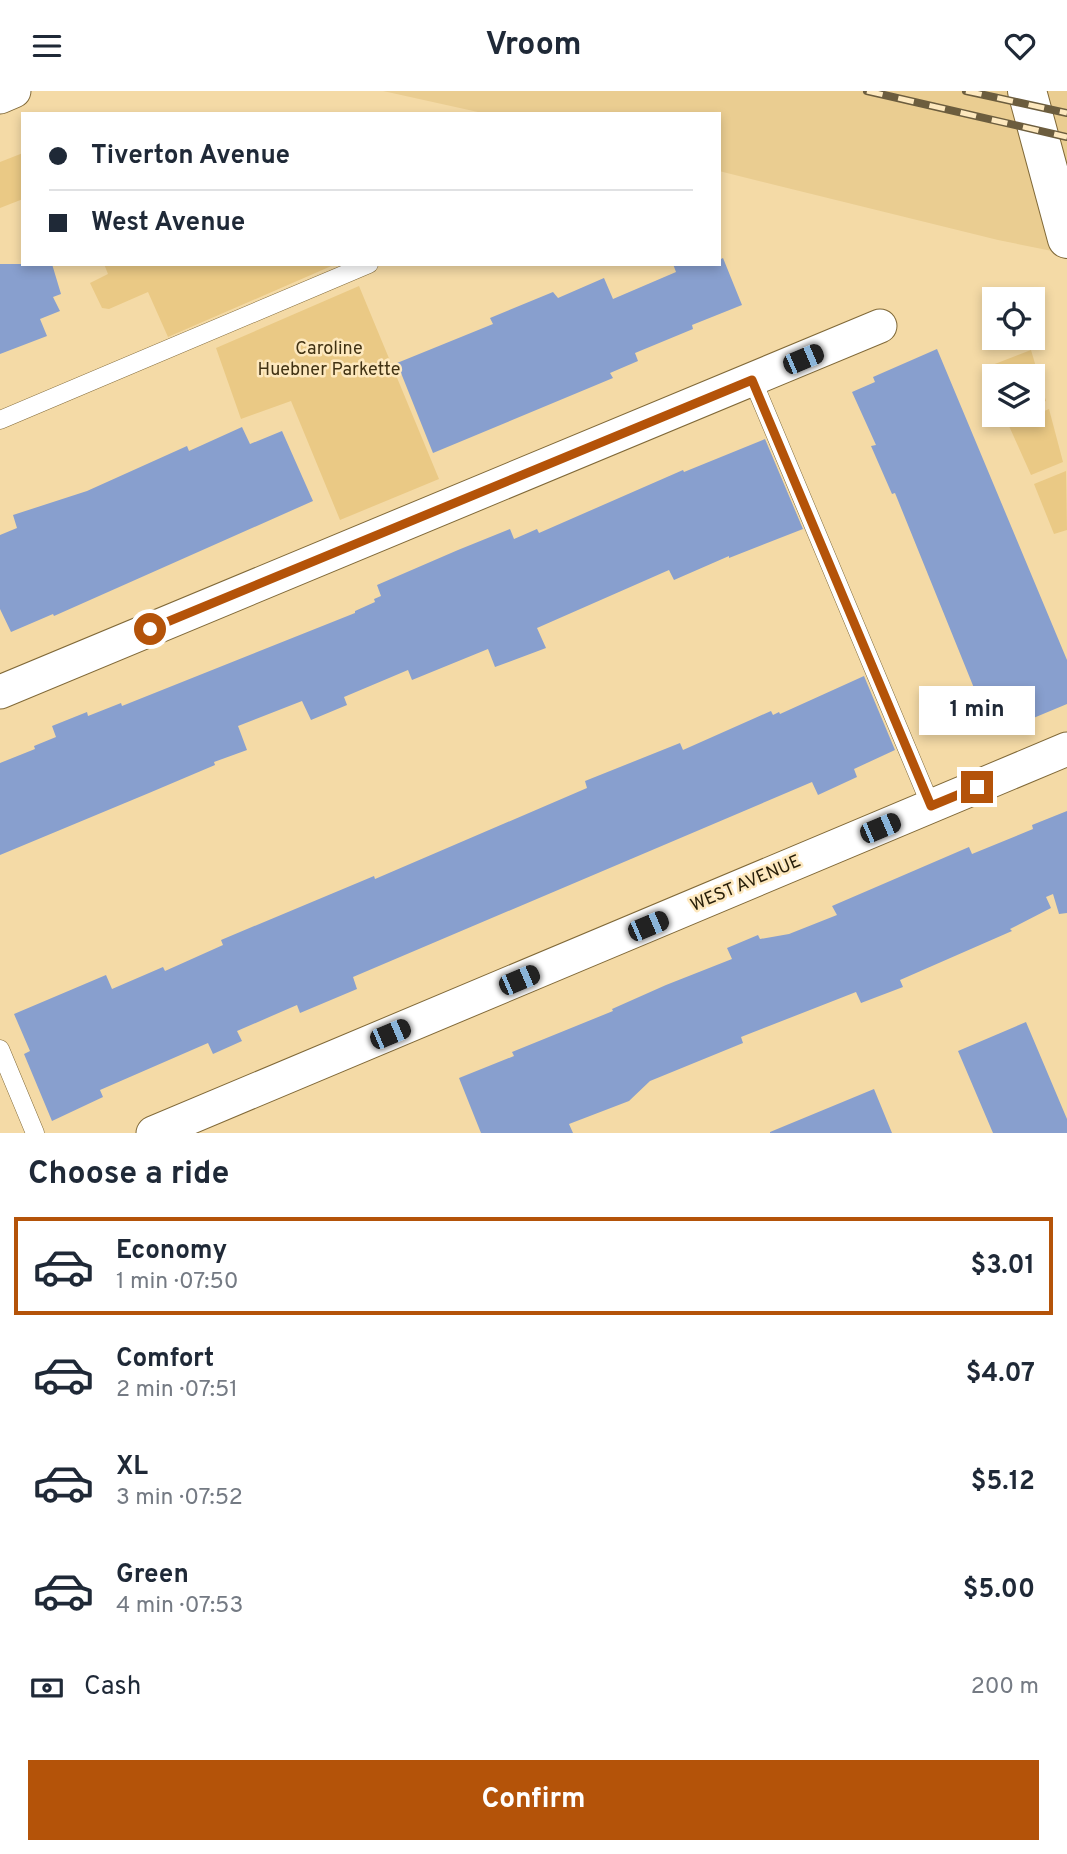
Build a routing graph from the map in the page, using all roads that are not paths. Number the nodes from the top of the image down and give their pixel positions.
1 (14, 91) edge
2 (1027, 91) edge
3 (0, 97) edge
4 (1067, 239) edge
5 (364, 266) edge
6 (880, 326) dead end
7 (752, 380) junction
8 (0, 421) edge
9 (0, 692) edge
10 (1067, 750) edge
11 (931, 806) junction
12 (0, 1049) edge
13 (35, 1133) edge
14 (153, 1133) edge

1 - 3 street
2 - 4 street
5 - 8 lane
6 - 7 street
7 - 9 street
7 - 11 lane
10 - 11 street, WEST AVENUE
11 - 14 street, WEST AVENUE
12 - 13 lane

